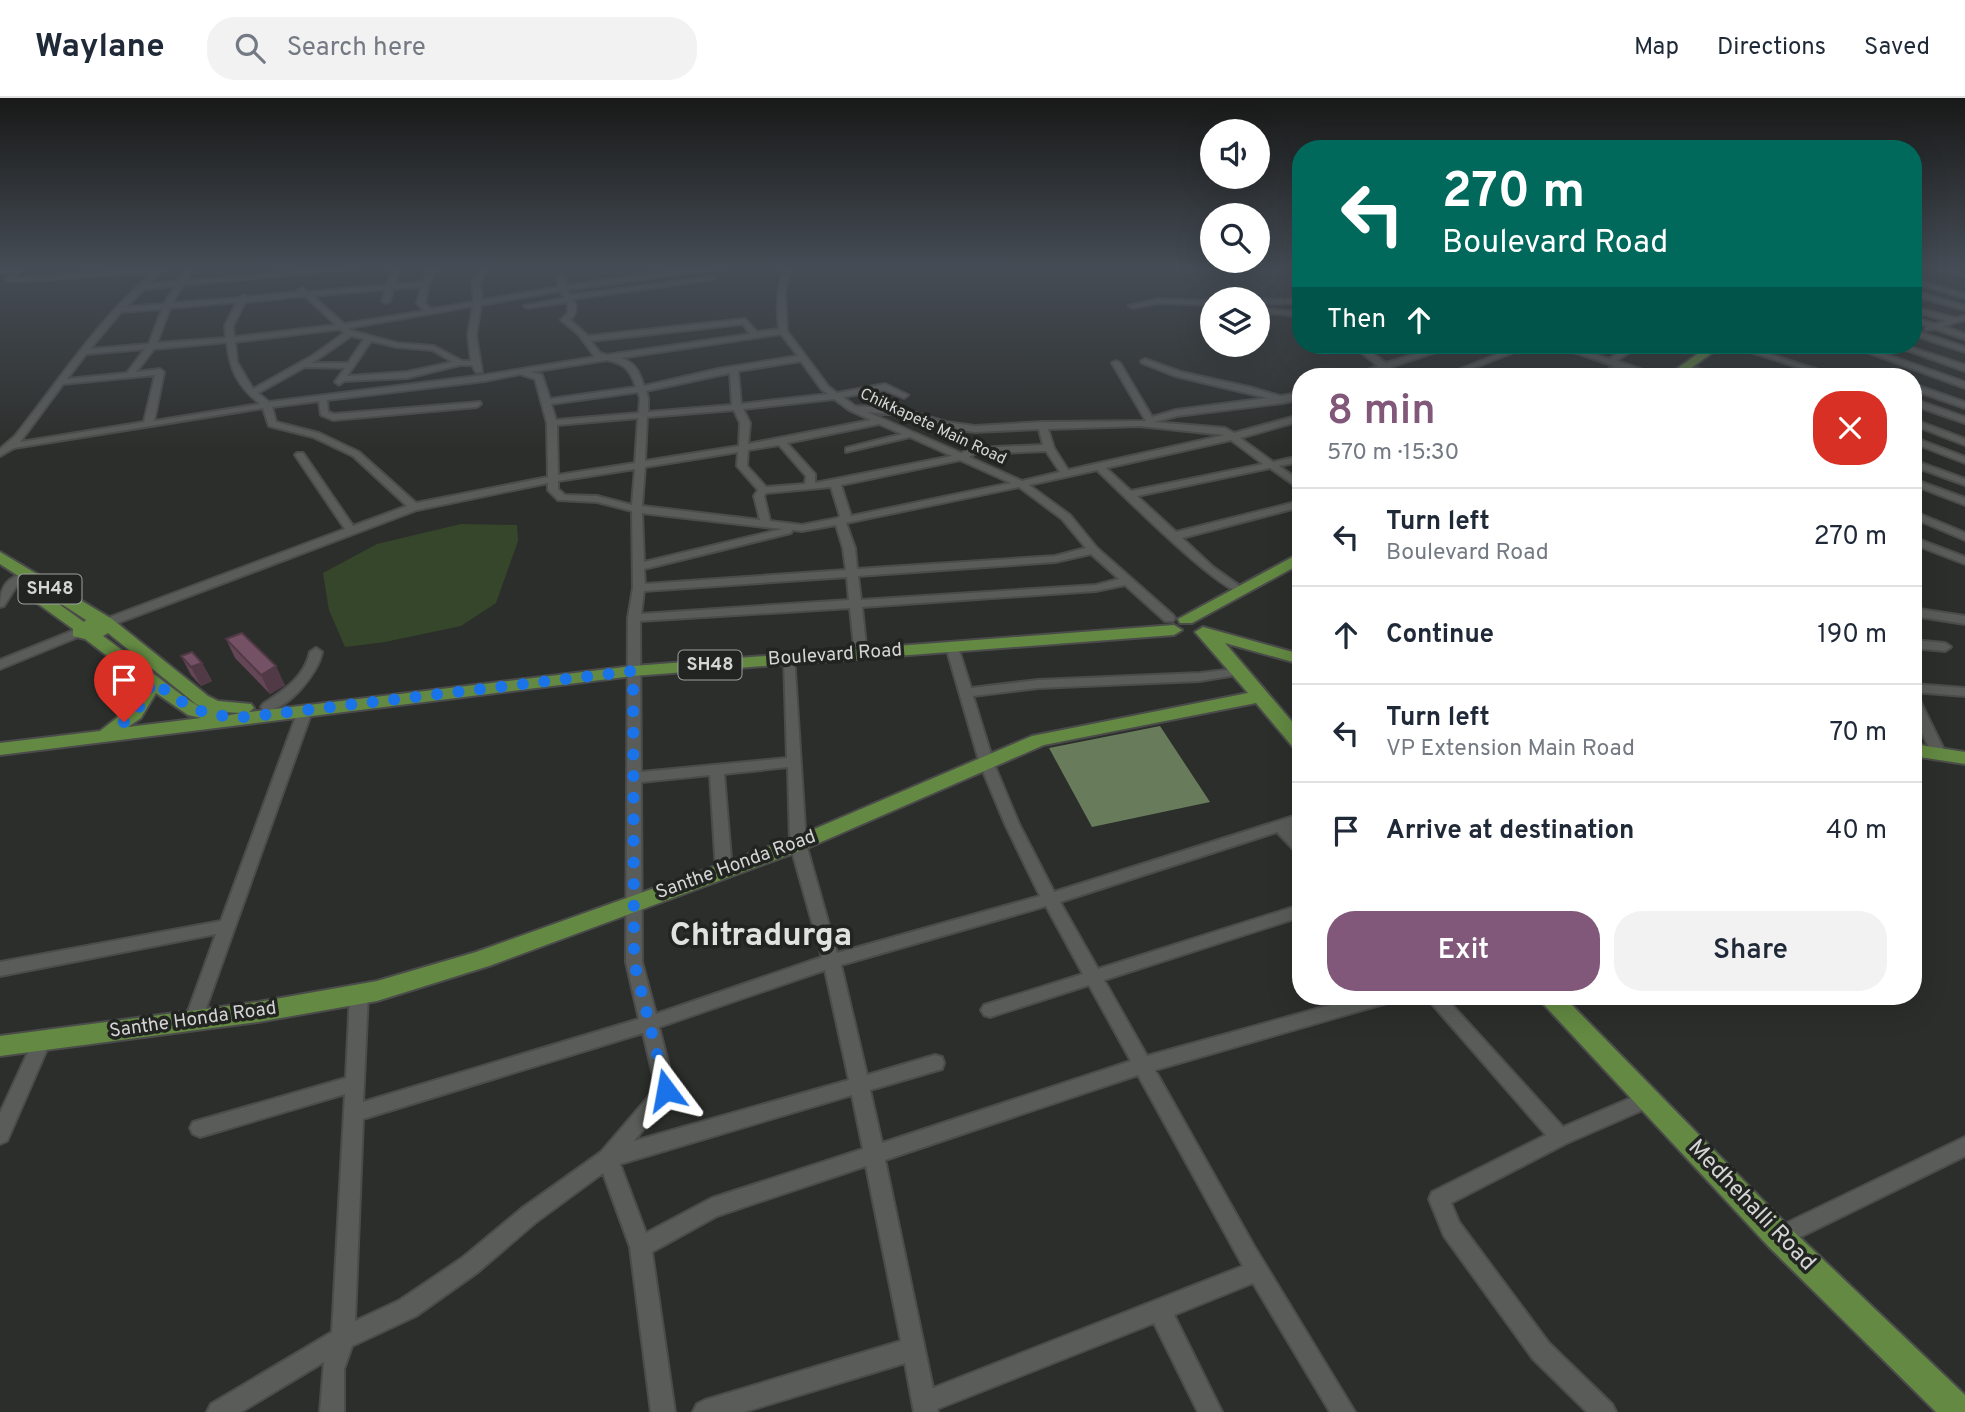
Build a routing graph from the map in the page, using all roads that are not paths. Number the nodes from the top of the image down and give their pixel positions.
1 (105, 329) edge
2 (158, 329) edge
3 (229, 329) edge
4 (473, 329) edge
5 (575, 329) edge
6 (672, 329) edge
7 (751, 329) edge
8 (1944, 329) edge
9 (347, 330) junction
10 (783, 331) joint
11 (1922, 335) edge
12 (755, 336) junction
13 (370, 337) junction
14 (1965, 337) edge
15 (228, 338) junction
16 (586, 339) junction
17 (152, 346) junction
18 (1965, 350) edge
19 (87, 352) junction
20 (1922, 353) edge
21 (1368, 354) edge
22 (1425, 354) edge
23 (1504, 354) edge
24 (1586, 354) edge
25 (1622, 354) edge
26 (1704, 354) edge
27 (1762, 354) edge
28 (1877, 354) edge
29 (613, 358) junction
30 (803, 358) junction
31 (1145, 361) dead end
32 (1610, 362) junction
33 (460, 363) junction
34 (475, 363) junction
35 (1116, 363) dead end
36 (352, 365) junction
37 (299, 366) junction
38 (1620, 366) junction
39 (1385, 367) junction
40 (1684, 367) joint
41 (1382, 368) edge
42 (1468, 368) edge
43 (1616, 368) edge
44 (1627, 368) edge
45 (1687, 368) edge
46 (1807, 368) edge
47 (1917, 368) edge
48 (1965, 368) edge
49 (734, 369) junction
50 (1922, 370) edge
51 (520, 371) junction
52 (130, 374) junction
53 (1934, 374) junction
54 (485, 378) junction
55 (341, 379) junction
56 (1922, 380) edge
57 (61, 382) junction
58 (1965, 385) edge
59 (1922, 388) edge
60 (641, 389) junction
61 (252, 393) junction
62 (904, 395) dead end
63 (836, 396) junction
64 (328, 398) junction
65 (1292, 398) edge
66 (1284, 401) junction
67 (545, 402) junction
68 (477, 404) dead end
69 (267, 405) junction
70 (1922, 405) edge
71 (1965, 405) edge
72 (737, 407) junction
73 (852, 408) junction
74 (643, 415) junction
75 (1150, 420) junction
76 (1292, 420) edge
77 (1965, 420) edge
78 (878, 421) junction
79 (552, 423) junction
80 (1139, 423) junction
81 (148, 425) junction
82 (1042, 425) junction
83 (1922, 425) edge
84 (908, 435) junction
85 (1235, 436) junction
86 (781, 442) junction
87 (1965, 442) edge
88 (0, 443) edge
89 (1922, 443) edge
90 (16, 444) junction
91 (745, 447) junction
92 (1049, 448) junction
93 (849, 450) dead end
94 (0, 453) edge
95 (300, 455) dead end
96 (962, 457) junction
97 (1292, 460) edge
98 (1965, 460) edge
99 (640, 464) junction
100 (1272, 464) junction
101 (1098, 466) junction
102 (1922, 466) edge
103 (1065, 473) junction
104 (552, 479) junction
105 (1292, 480) edge
106 (1965, 482) edge
107 (835, 483) junction
108 (1019, 483) junction
109 (1922, 485) edge
110 (809, 487) junction
111 (763, 490) junction
112 (1129, 495) junction
113 (1965, 502) edge
114 (1292, 506) edge
115 (414, 507) junction
116 (637, 509) junction
117 (1922, 518) edge
118 (840, 522) junction
119 (762, 525) junction
120 (802, 528) junction
121 (351, 531) junction
122 (1175, 536) junction
123 (1965, 537) edge
124 (1922, 544) edge
125 (1093, 550) junction
126 (0, 557) edge
127 (1965, 561) edge
128 (1292, 565) edge
129 (638, 567) junction
130 (0, 570) edge
131 (852, 572) junction
132 (1126, 581) junction
133 (13, 583) edge
134 (639, 588) junction
135 (1240, 591) junction
136 (0, 603) edge
137 (856, 604) junction
138 (1922, 613) edge
139 (634, 618) junction
140 (1965, 620) edge
141 (1176, 624) junction
142 (94, 628) junction
143 (1207, 633) junction
144 (1922, 645) edge
145 (860, 646) junction
146 (1945, 646) dead end
147 (952, 647) junction
148 (316, 652) dead end
149 (1292, 657) edge
150 (790, 658) junction
151 (0, 664) edge
152 (633, 667) junction
153 (1237, 671) junction
154 (153, 681) junction
155 (1922, 689) edge
156 (1965, 692) edge
157 (965, 693) junction
158 (1258, 697) junction
159 (305, 711) junction
160 (254, 712) junction
161 (1922, 719) edge
162 (107, 734) junction
163 (1292, 734) edge
164 (0, 749) edge
165 (1922, 751) edge
166 (1939, 754) junction
167 (1965, 758) edge
168 (794, 762) junction
169 (987, 764) junction
170 (717, 770) junction
171 (633, 778) junction
172 (1292, 822) edge
173 (1281, 825) junction
174 (1292, 838) edge
175 (797, 844) junction
176 (724, 871) junction
177 (1050, 899) junction
178 (632, 904) junction
179 (1292, 915) edge
180 (228, 926) junction
181 (831, 961) junction
182 (0, 970) edge
183 (1093, 978) junction
184 (359, 994) junction
185 (1352, 1005) edge
186 (1442, 1005) edge
187 (1557, 1005) edge
188 (990, 1010) dead end
189 (194, 1020) junction
190 (650, 1023) junction
191 (42, 1040) junction
192 (0, 1046) edge
193 (934, 1063) dead end
194 (1141, 1066) junction
195 (356, 1083) junction
196 (859, 1084) junction
197 (1647, 1099) junction
198 (355, 1113) junction
199 (200, 1128) dead end
200 (0, 1135) edge
201 (1560, 1137) junction
202 (1965, 1146) edge
203 (874, 1154) junction
204 (608, 1158) junction
205 (1779, 1237) junction
206 (641, 1247) junction
207 (1258, 1270) junction
208 (1160, 1311) junction
209 (343, 1338) junction
210 (913, 1349) junction
211 (925, 1407) edge
212 (219, 1412) edge
213 (332, 1412) edge
214 (663, 1412) edge
215 (705, 1412) edge
216 (1210, 1412) edge
217 (1343, 1412) edge
218 (1604, 1412) edge
219 (1959, 1412) edge

1 - 19 street
2 - 17 street
3 - 15 street
4 - 34 street
5 - 16 street
6 - 16 street
7 - 12 street
8 - 14 street
9 - 13 street
9 - 15 street
9 - 37 street
10 - 12 street
10 - 30 street, Chikkapete Main Road
11 - 18 street
12 - 29 street
13 - 33 street
13 - 36 street
15 - 17 street
15 - 61 street
16 - 29 street
17 - 19 street
17 - 52 street
19 - 57 street
20 - 48 street
21 - 39 street
22 - 39 street
23 - 42 street
24 - 32 street
25 - 32 street
26 - 40 main road
27 - 46 street
28 - 47 street
29 - 51 street
29 - 60 street
30 - 49 street
30 - 63 street, Chikkapete Main Road
31 - 66 street
32 - 38 street
33 - 34 street
33 - 55 street
34 - 54 street
35 - 75 street
36 - 37 street
36 - 55 street
37 - 61 street
38 - 43 street
38 - 44 street
39 - 41 street
40 - 45 street
48 - 53 street
49 - 60 street
49 - 72 street
50 - 53 street
51 - 54 street
51 - 67 street
52 - 57 street
52 - 81 street
53 - 56 street
53 - 58 street
54 - 64 street
55 - 64 street
57 - 90 street
59 - 71 street
60 - 67 street
60 - 74 street
61 - 69 street
62 - 63 street
63 - 72 street
63 - 73 street, Chikkapete Main Road
64 - 68 street
64 - 69 street
65 - 66 street
66 - 75 street
67 - 79 street
69 - 81 street
69 - 115 street
70 - 77 street
72 - 74 street
72 - 91 street
73 - 78 street, Chikkapete Main Road
73 - 82 street
74 - 79 street
74 - 99 street
75 - 80 street
76 - 85 street
78 - 84 street, Chikkapete Main Road
78 - 86 street
79 - 104 street
80 - 82 street
80 - 85 street
81 - 90 street
82 - 92 street
83 - 87 street
84 - 93 street
84 - 96 street, Chikkapete Main Road
85 - 100 street
85 - 101 street
86 - 91 street
86 - 110 street
88 - 90 street
89 - 98 street
90 - 94 street
91 - 99 street
91 - 111 street
92 - 96 street
92 - 103 street
95 - 121 street
96 - 107 street
96 - 108 street, Chikkapete Main Road
97 - 100 street
99 - 104 street
99 - 116 street
100 - 105 street
100 - 112 street
101 - 103 street
101 - 112 street
102 - 106 street
103 - 108 street
104 - 115 street
104 - 116 street
107 - 110 street
107 - 118 street
108 - 118 street
108 - 125 street, Chikkapete Main Road
109 - 113 street
110 - 111 street
111 - 119 street
112 - 122 street
114 - 122 street
115 - 121 street
116 - 119 street
116 - 129 street
117 - 123 street
118 - 120 street
118 - 131 street
119 - 120 street
120 - 129 street
121 - 142 street
122 - 135 street
124 - 127 street
125 - 131 street
125 - 132 street, Chikkapete Main Road
126 - 133 main road, SH48
128 - 135 main road, SH48
129 - 134 street
130 - 133 main road, SH48
131 - 134 street
131 - 137 street
132 - 137 street
132 - 141 street, Chikkapete Main Road
133 - 136 street
133 - 142 main road, SH48
134 - 139 street
135 - 141 main road, SH48
137 - 139 street
137 - 145 street
138 - 140 street
139 - 152 street
141 - 143 main road
141 - 145 main road, Boulevard Road / SH48
141 - 147 main road, Boulevard Road / SH48
142 - 151 street
142 - 154 main road, SH48
142 - 160 main road, SH48
143 - 149 main road
143 - 153 main road
144 - 146 street
145 - 152 main road, Boulevard Road / SH48
147 - 150 main road, Boulevard Road / SH48
147 - 157 street
148 - 160 street
150 - 152 main road, Boulevard Road / SH48
150 - 168 street
152 - 159 main road, Boulevard Road / SH48
152 - 160 main road, Boulevard Road / SH48
152 - 171 street
153 - 157 street
153 - 158 main road
154 - 160 main road, SH48
154 - 162 main road
155 - 156 street
157 - 169 street
158 - 163 main road
158 - 169 main road, Santhe Honda Road
159 - 160 main road, Boulevard Road / SH48
159 - 180 street
160 - 162 main road
161 - 166 street
162 - 164 main road
165 - 166 main road
166 - 167 main road
168 - 170 street
168 - 175 street
169 - 175 main road, Santhe Honda Road
169 - 177 street
170 - 171 street
170 - 176 street
171 - 178 street
172 - 173 street
173 - 174 street
173 - 177 street
175 - 176 main road, Santhe Honda Road
175 - 181 street
176 - 178 main road, Santhe Honda Road
177 - 181 street
177 - 183 street
178 - 184 main road, Santhe Honda Road
178 - 190 street
179 - 183 street
180 - 182 street
180 - 189 street
181 - 190 street
181 - 196 street
183 - 188 street
183 - 194 street
184 - 189 main road, Santhe Honda Road
184 - 195 street
185 - 194 street
186 - 201 street
187 - 197 main road, Medhehalli Road
189 - 191 main road, Santhe Honda Road
190 - 198 street
190 - 204 street
191 - 192 main road, Santhe Honda Road
191 - 200 street
193 - 196 street
194 - 203 street
194 - 207 street
195 - 198 street
195 - 199 street
196 - 203 street
196 - 204 street
197 - 201 street
197 - 205 main road, Medhehalli Road
198 - 209 street
201 - 218 street
202 - 205 street
203 - 206 street
203 - 210 street
204 - 206 street
204 - 209 street
205 - 219 main road, Medhehalli Road
206 - 214 street
207 - 208 street
207 - 217 street
208 - 211 street
208 - 216 street
209 - 212 street
209 - 213 street
210 - 211 street
210 - 215 street

